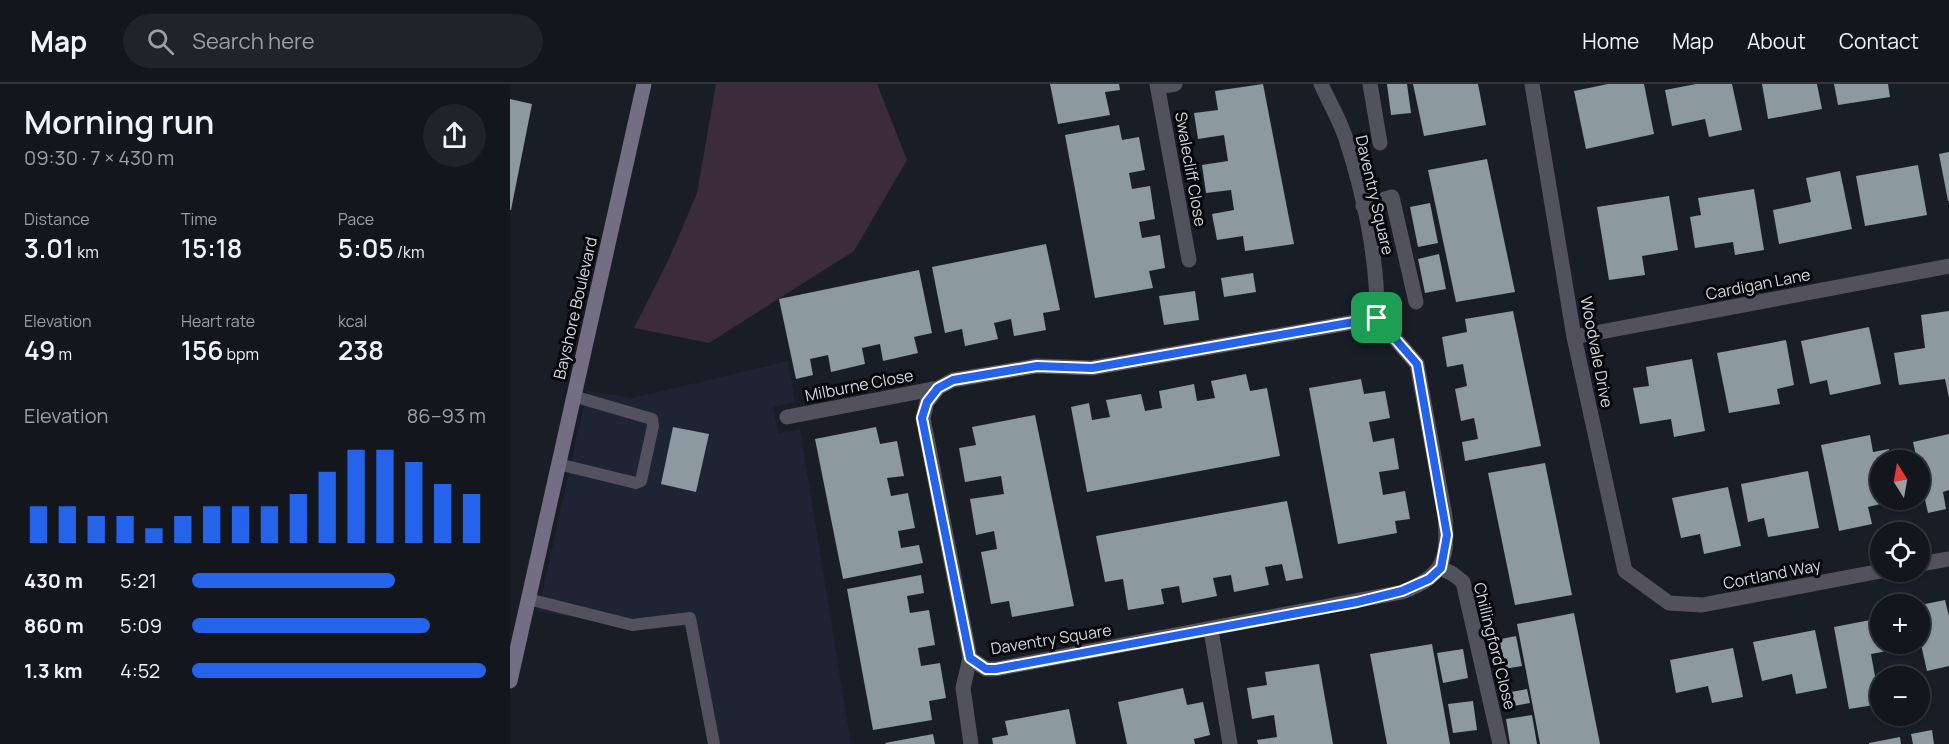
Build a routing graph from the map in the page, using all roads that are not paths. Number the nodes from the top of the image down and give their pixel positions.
1 (644, 84) edge
2 (1175, 84) edge
3 (1321, 84) edge
4 (1370, 84) edge
5 (1532, 84) edge
6 (1158, 86) edge
7 (1380, 143) dead end
8 (1363, 206) junction
9 (1189, 260) dead end
10 (1949, 266) edge
11 (1416, 302) dead end
12 (1377, 318) junction
13 (1574, 337) junction
14 (938, 388) junction
15 (573, 396) junction
16 (787, 417) dead end
17 (558, 464) junction
18 (1949, 558) edge
19 (1930, 562) edge
20 (1441, 568) junction
21 (1870, 573) edge
22 (528, 599) junction
23 (1669, 603) joint
24 (1211, 630) junction
25 (970, 658) junction
26 (510, 681) edge
27 (714, 744) edge
28 (971, 744) edge
29 (1230, 744) edge
30 (1500, 744) edge

1 - 15 main road, Bayshore Boulevard
2 - 6 street
3 - 8 street, Daventry Square
4 - 7 street
5 - 13 street, Woodvale Drive
6 - 9 street, Swalecliff Close
8 - 11 street
8 - 12 street, Daventry Square
10 - 13 street, Cardigan Lane
12 - 14 street
12 - 20 street
13 - 23 street, Woodvale Drive
14 - 16 street, Milburne Close
14 - 25 street, Daventry Square
15 - 17 main road, Bayshore Boulevard
15 - 17 lane
17 - 22 main road, Bayshore Boulevard
18 - 19 street
20 - 24 street, Daventry Square
20 - 30 street, Chillingford Close
21 - 23 street, Cortland Way
22 - 26 main road, Bayshore Boulevard
22 - 27 lane
24 - 25 street, Daventry Square
24 - 29 street
25 - 28 street

